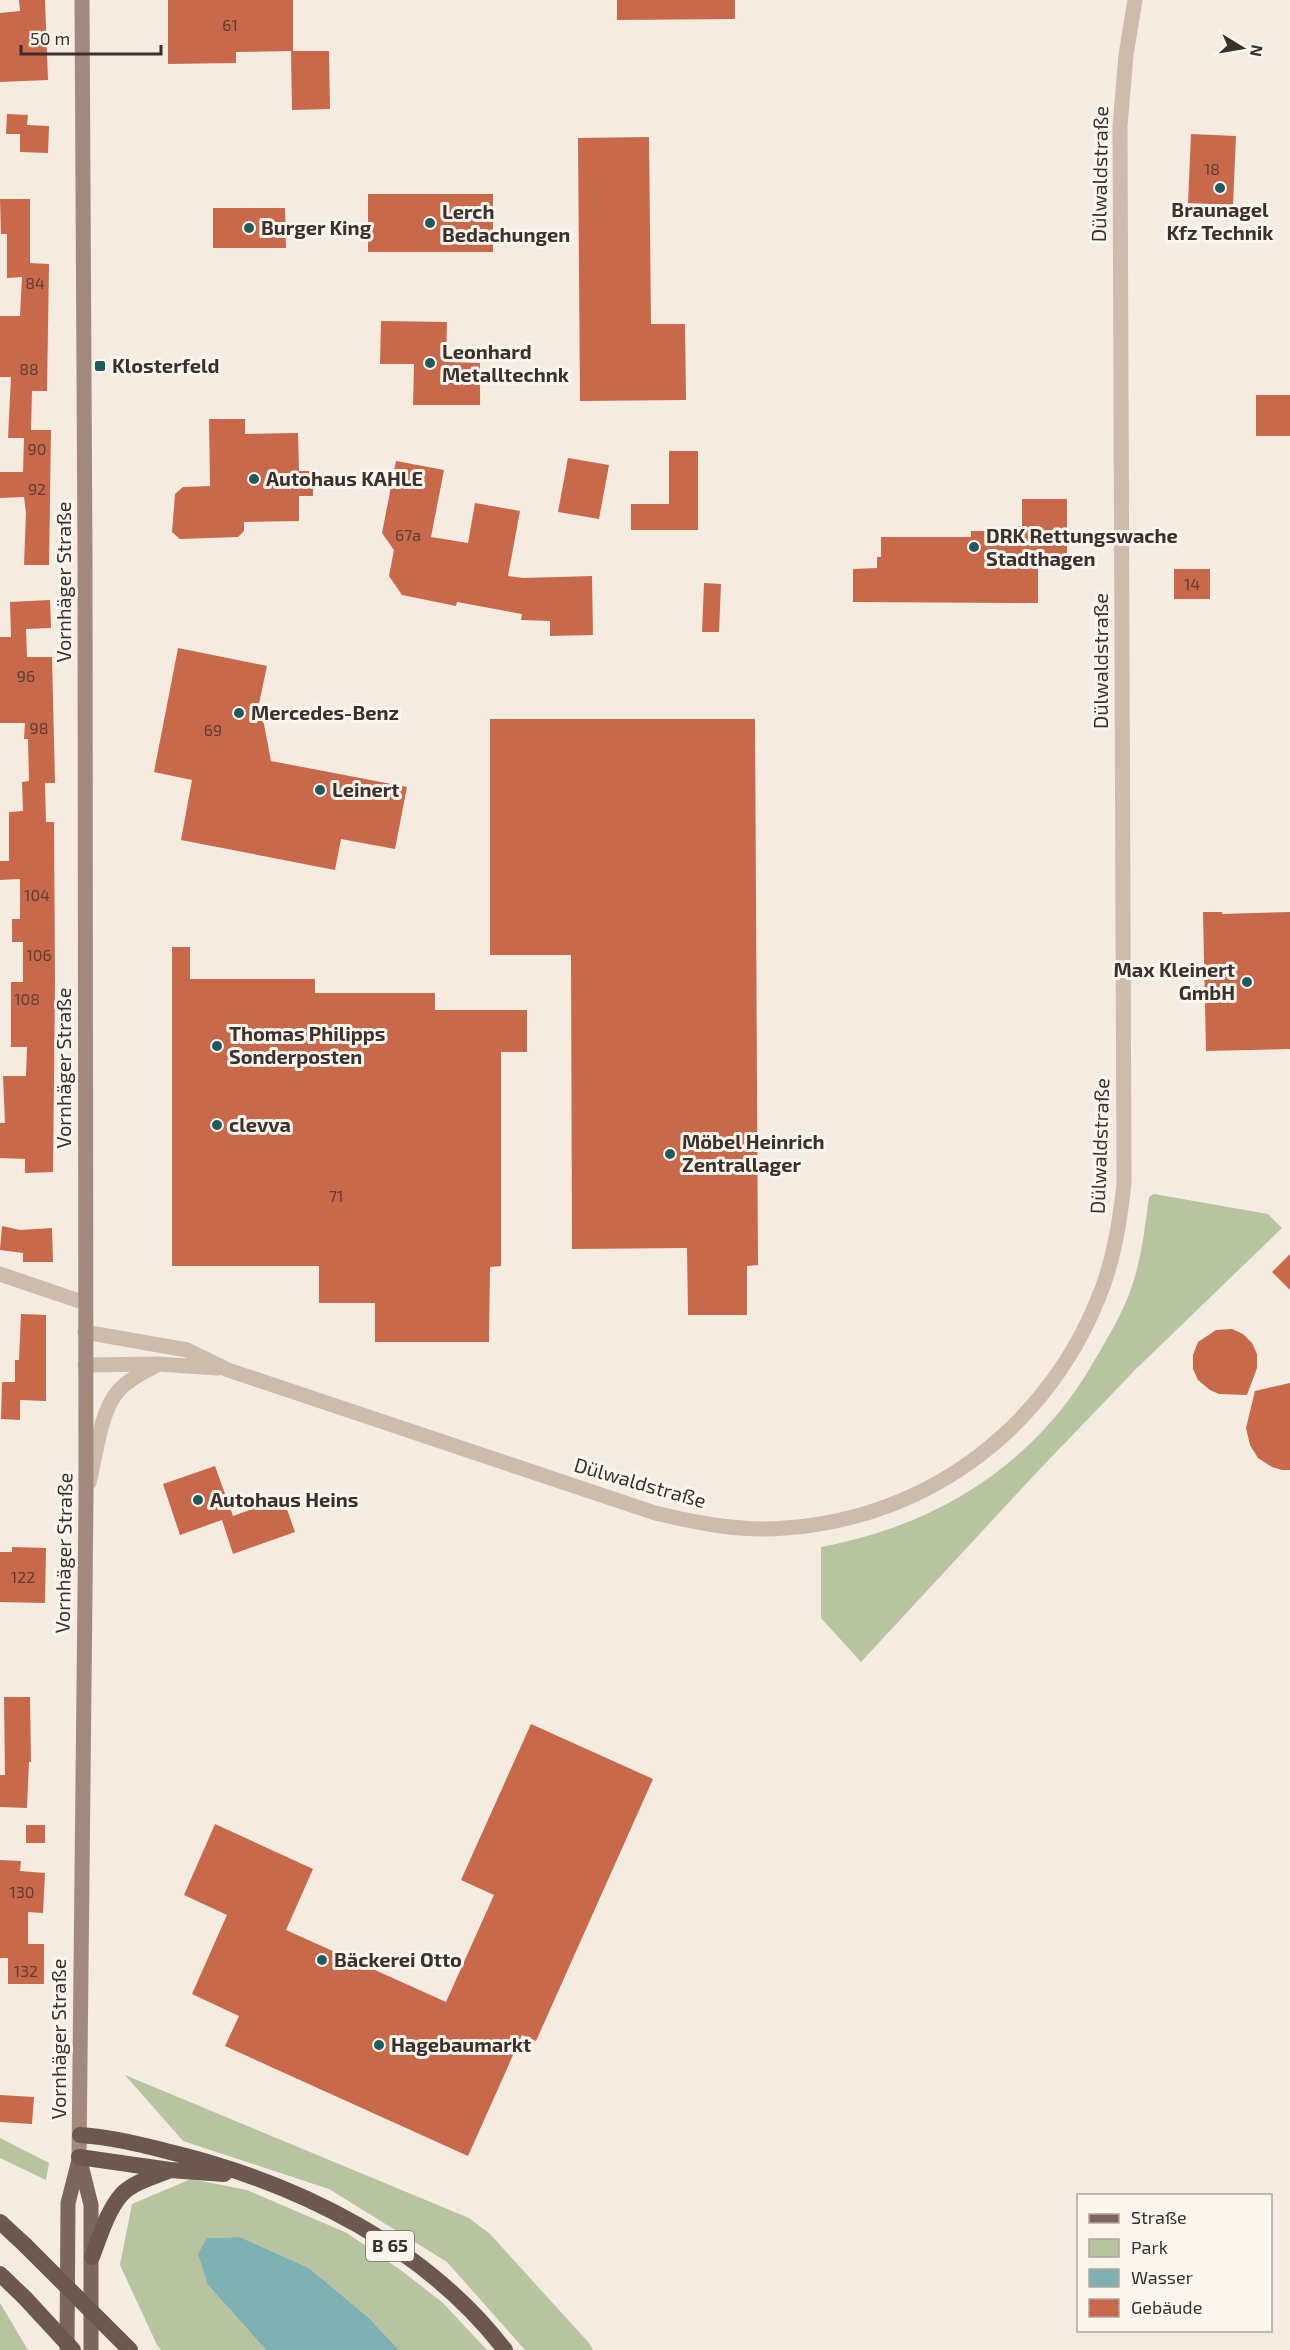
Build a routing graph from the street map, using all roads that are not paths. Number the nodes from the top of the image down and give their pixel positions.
1 (82, 0) edge
2 (1135, 0) edge
3 (0, 1274) edge
4 (85, 1303) junction
5 (85, 1332) junction
6 (158, 1364) junction
7 (85, 1365) junction
8 (228, 1370) junction
9 (86, 1498) junction
10 (80, 2135) junction
11 (80, 2157) junction
12 (170, 2170) junction
13 (252, 2176) junction
14 (0, 2222) edge
15 (92, 2257) junction
16 (0, 2274) edge
17 (68, 2350) edge
18 (73, 2350) edge
19 (91, 2350) edge
20 (130, 2350) edge
21 (505, 2350) edge

1 - 4 main road, Vornhäger Straße
2 - 8 street, Dülwaldstraße
3 - 4 street
4 - 5 main road, Vornhäger Straße
5 - 7 main road, Vornhäger Straße
5 - 8 street, Dülwaldstraße
6 - 7 street, Dülwaldstraße
6 - 8 street, Dülwaldstraße
6 - 9 street
7 - 9 main road, Vornhäger Straße
9 - 10 main road, Vornhäger Straße
10 - 11 main road, Vornhäger Straße
10 - 13 highway, B 65
11 - 12 highway, B 65
11 - 15 main road, B 65
11 - 17 main road
12 - 13 highway, B 65
12 - 15 highway, B 65
13 - 21 highway, B 65
14 - 20 highway, bridge
15 - 19 main road, B 65
16 - 18 highway, bridge

